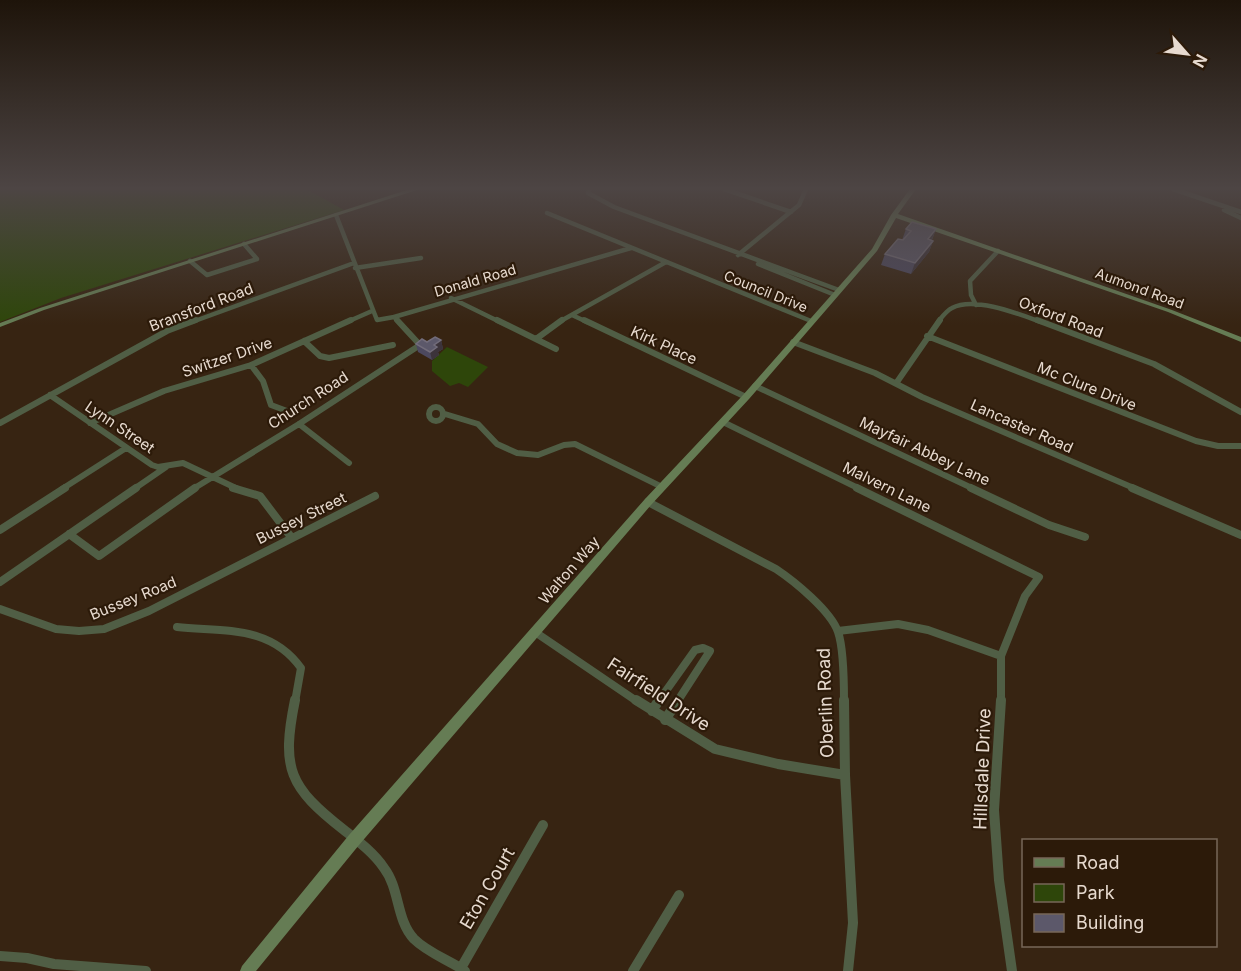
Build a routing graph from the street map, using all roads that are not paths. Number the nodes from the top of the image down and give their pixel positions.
1 (275, 234) edge
2 (343, 234) edge
3 (598, 234) edge
4 (685, 234) edge
5 (763, 234) edge
6 (884, 234) edge
7 (950, 234) edge
8 (244, 244) junction
9 (631, 248) junction
10 (998, 251) junction
11 (738, 255) junction
12 (421, 258) dead end
13 (190, 261) junction
14 (666, 262) junction
15 (354, 266) junction
16 (837, 292) junction
17 (451, 298) junction
18 (976, 305) junction
19 (372, 311) junction
20 (572, 315) junction
21 (394, 317) junction
22 (811, 321) junction
23 (0, 326) edge
24 (927, 336) junction
25 (536, 339) junction
26 (1241, 340) edge
27 (304, 341) junction
28 (793, 342) junction
29 (393, 345) dead end
30 (556, 349) dead end
31 (251, 365) junction
32 (897, 382) junction
33 (755, 386) junction
34 (50, 396) junction
35 (746, 397) junction
36 (287, 411) dead end
37 (1241, 412) edge
38 (445, 414) dead end
39 (723, 422) junction
40 (0, 423) edge
41 (90, 423) junction
42 (298, 424) junction
43 (1241, 446) edge
44 (126, 447) junction
45 (349, 463) dead end
46 (168, 465) junction
47 (210, 477) junction
48 (662, 487) junction
49 (375, 496) dead end
50 (648, 502) junction
51 (0, 530) edge
52 (69, 534) junction
53 (1241, 535) edge
54 (291, 537) junction
55 (1085, 537) dead end
56 (238, 564) joint
57 (1039, 577) joint
58 (0, 582) edge
59 (0, 609) edge
60 (177, 627) dead end
61 (838, 630) junction
62 (535, 632) junction
63 (1001, 656) junction
64 (652, 711) junction
65 (665, 720) junction
66 (844, 775) junction
67 (543, 825) dead end
68 (354, 840) junction
69 (679, 896) dead end
70 (0, 956) edge
71 (463, 969) edge
72 (146, 971) edge
73 (247, 971) edge
74 (633, 971) edge
75 (848, 971) edge
76 (1012, 971) edge

1 - 8 main road
2 - 15 street
3 - 9 street, Council Drive
4 - 11 street
5 - 11 street
6 - 16 main road, Walton Way
7 - 10 main road, Aumond Road
8 - 13 main road
8 - 13 street
9 - 14 street, Council Drive
9 - 17 street, Donald Road
10 - 18 street
10 - 26 main road, Aumond Road
11 - 16 street
12 - 15 street, Bransford Road
13 - 23 main road
14 - 20 street
14 - 22 street, Council Drive
15 - 19 street
15 - 34 street, Bransford Road
16 - 22 main road, Walton Way
17 - 21 street, Donald Road
17 - 25 street
18 - 24 street, Oxford Road
18 - 37 street, Oxford Road
19 - 21 street
19 - 27 street, Switzer Drive
20 - 25 street
20 - 35 street, Kirk Place
21 - 42 street, Church Road
22 - 28 main road, Walton Way
24 - 32 street, Oxford Road
24 - 43 street, Mc Clure Drive
25 - 30 street
27 - 29 street
27 - 31 street, Switzer Drive
28 - 32 street, Lancaster Road
28 - 33 main road, Walton Way
31 - 36 street
31 - 41 street, Switzer Drive
32 - 53 street, Lancaster Road
33 - 35 main road, Walton Way
33 - 55 street, Mayfair Abbey Lane
34 - 40 street, Bransford Road
34 - 41 street, Lynn Street
35 - 39 main road, Walton Way
38 - 48 street
39 - 48 main road, Walton Way
39 - 57 street, Malvern Lane
41 - 44 street, Lynn Street
42 - 45 street
42 - 47 street, Church Road
44 - 46 street, Lynn Street
44 - 51 street
46 - 47 street, Lynn Street
46 - 52 street
47 - 52 street, Church Road
47 - 54 street, Lynn Street
48 - 50 main road, Walton Way
49 - 54 street, Bussey Street
50 - 61 street, Oberlin Road
50 - 62 main road, Walton Way
52 - 58 street
54 - 56 street, Bussey Street
56 - 59 street, Bussey Road
57 - 63 street, Hillsdale Drive
60 - 68 street
61 - 63 street
61 - 66 street, Oberlin Road
62 - 64 street, Fairfield Drive
62 - 68 main road, Walton Way
63 - 76 street, Hillsdale Drive
64 - 65 street, Fairfield Drive
64 - 65 street
65 - 66 street, Fairfield Drive
66 - 75 street, Oberlin Road
67 - 71 street, Eton Court
68 - 71 street
68 - 73 main road, Walton Way
69 - 74 street
70 - 72 street

